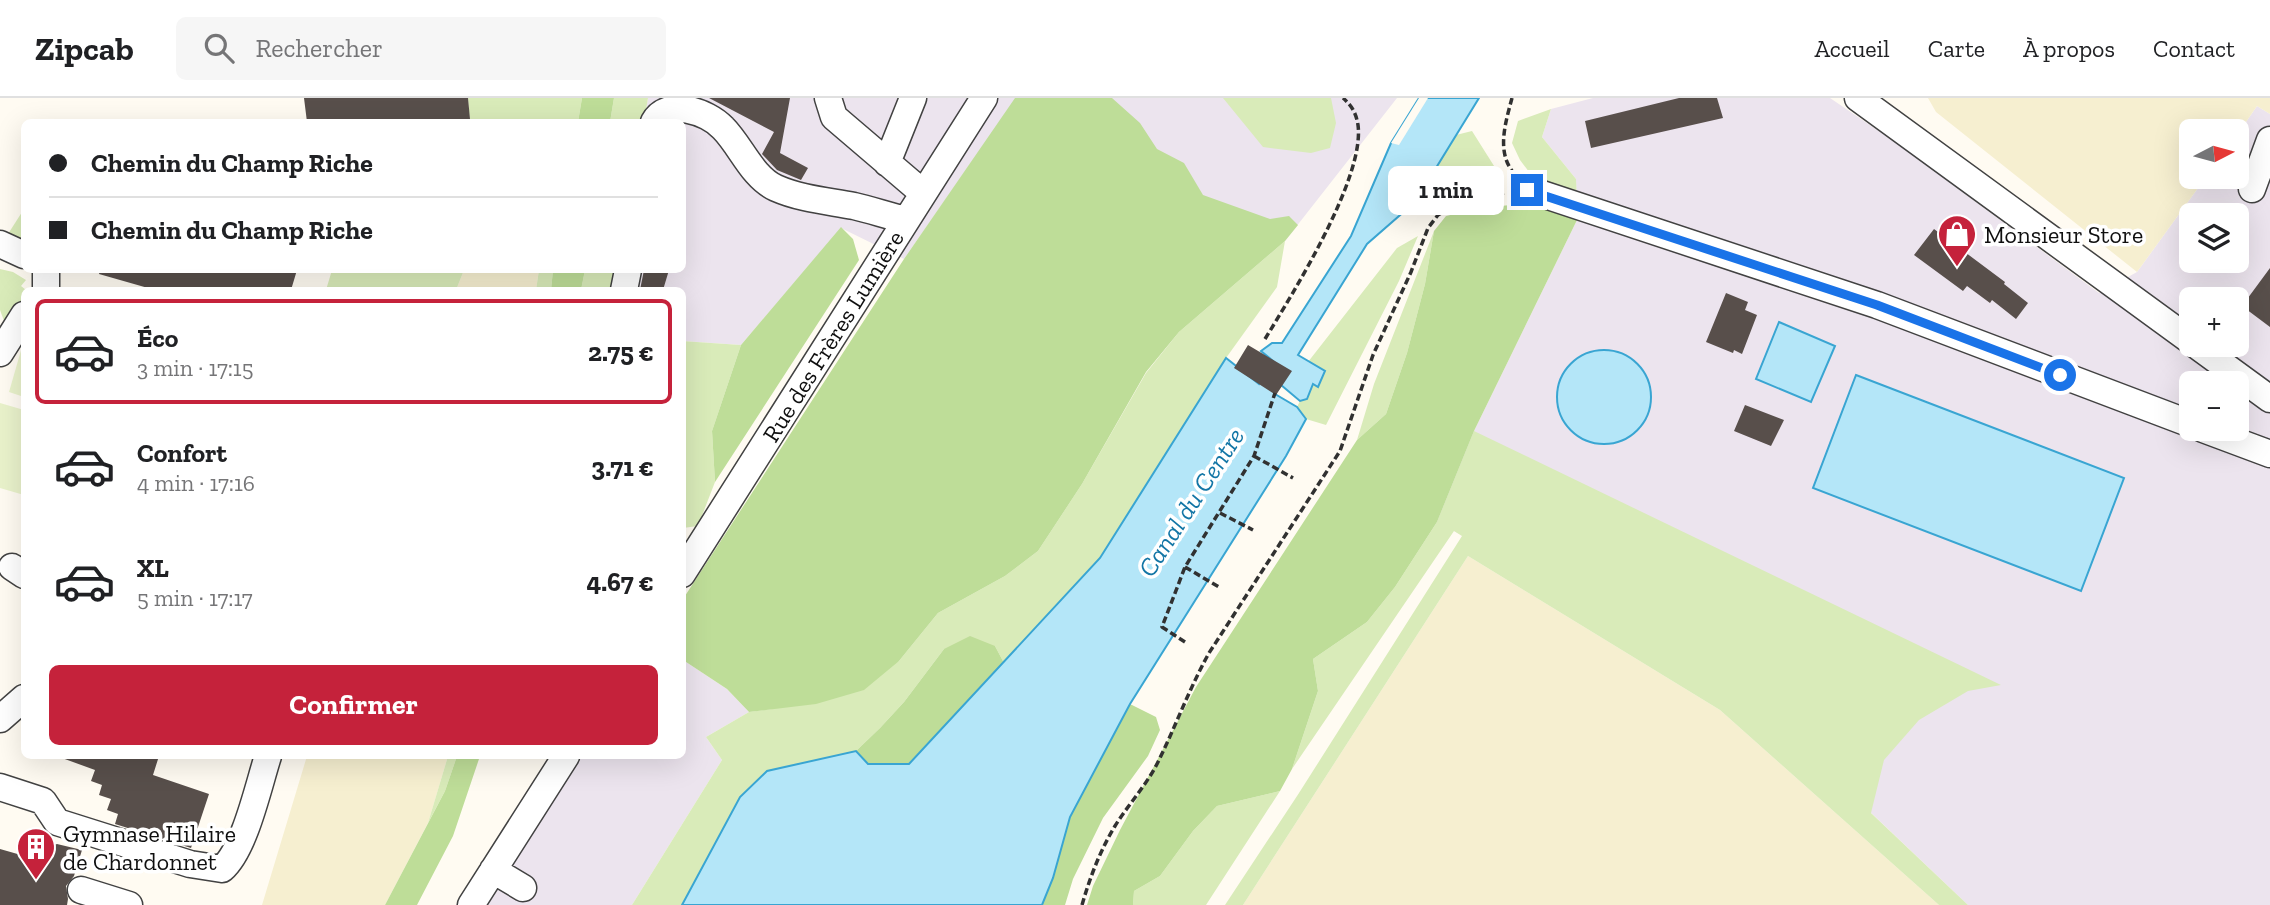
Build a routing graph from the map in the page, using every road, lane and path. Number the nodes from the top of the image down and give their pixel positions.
1 (828, 98) edge
2 (913, 98) edge
3 (984, 98) edge
4 (1343, 98) edge
5 (1512, 98) edge
6 (1858, 98) edge
7 (655, 119) edge
8 (2270, 140) edge
9 (887, 163) junction
10 (2252, 189) dead end
11 (1527, 190) junction
12 (923, 193) junction
13 (906, 220) junction
14 (0, 244) edge
15 (21, 254) edge
16 (21, 320) edge
17 (2179, 332) edge
18 (1265, 339) dead end
19 (0, 353) edge
20 (2212, 357) edge
21 (1275, 393) dead end
22 (2270, 399) edge
23 (2179, 419) edge
24 (2235, 441) edge
25 (2270, 454) edge
26 (1254, 456) junction
27 (1293, 478) dead end
28 (1220, 513) junction
29 (1253, 530) dead end
30 (686, 567) edge
31 (1185, 567) junction
32 (1219, 587) dead end
33 (1185, 642) dead end
34 (267, 759) edge
35 (564, 759) edge
36 (0, 787) edge
37 (494, 870) junction
38 (523, 888) dead end
39 (81, 890) dead end
40 (129, 905) edge
41 (471, 905) edge
42 (1082, 905) edge

1 - 9 street
2 - 9 street
3 - 12 street, Rue des Frères Lumière
4 - 18 path
5 - 11 path
6 - 17 street
7 - 13 street
8 - 10 street
9 - 12 street
11 - 23 street
11 - 42 path
12 - 13 street, Rue des Frères Lumière
13 - 30 street, Rue des Frères Lumière
14 - 15 street
16 - 19 street
20 - 22 street
21 - 26 path
24 - 25 street
26 - 27 path
26 - 28 path
28 - 29 path
28 - 31 path
31 - 32 path
31 - 33 path
34 - 36 street
35 - 37 street
37 - 38 street
37 - 41 street
39 - 40 street

